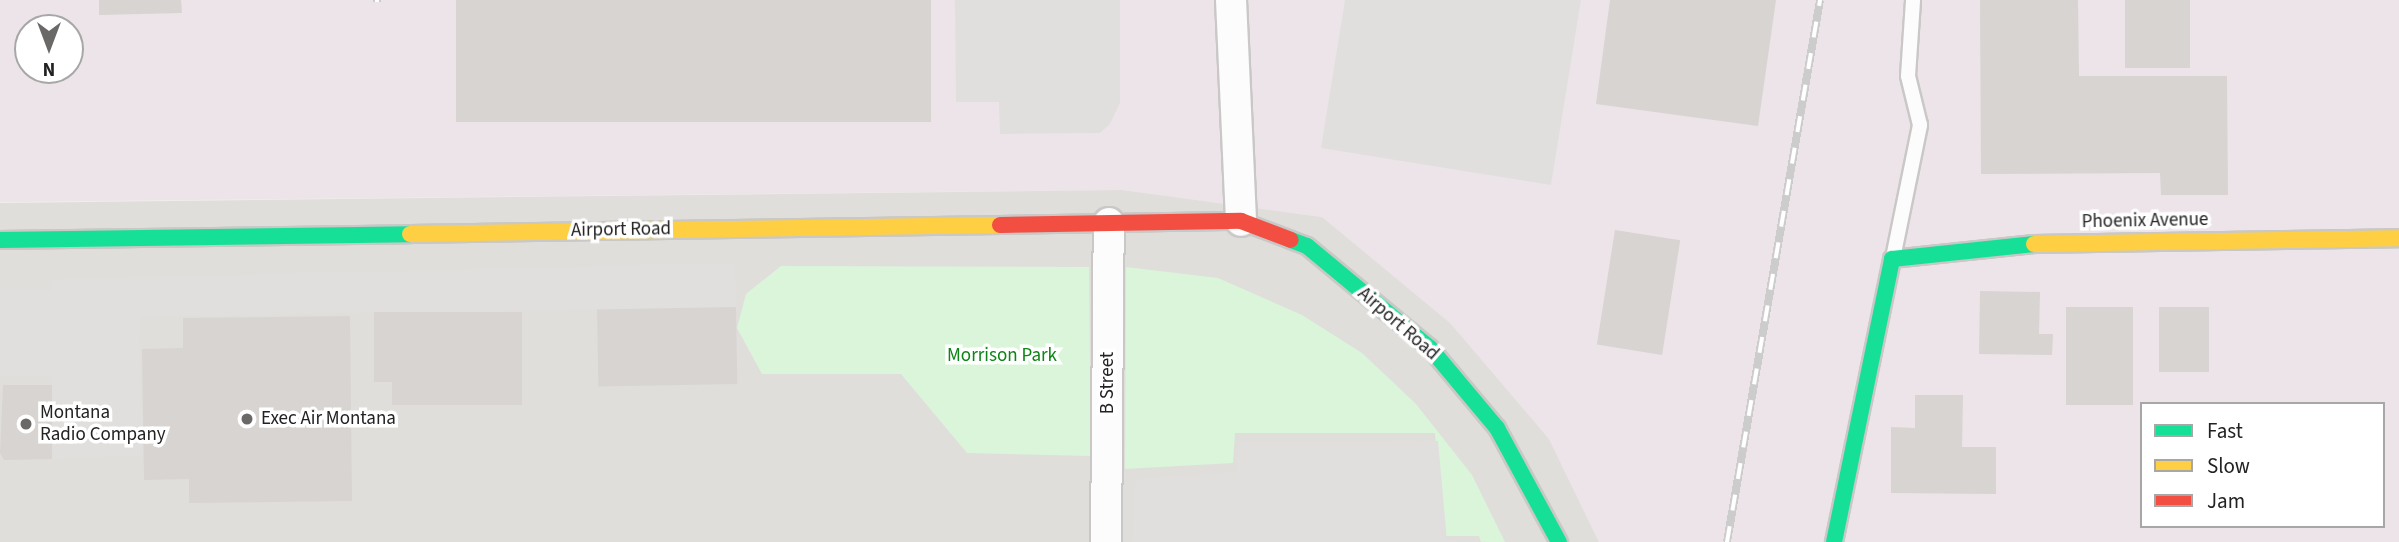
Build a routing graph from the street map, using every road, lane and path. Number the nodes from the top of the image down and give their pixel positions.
1 (1231, 0) edge
2 (1913, 0) edge
3 (1241, 221) junction
4 (1109, 223) junction
5 (2399, 238) edge
6 (0, 240) edge
7 (1892, 259) junction
8 (1107, 542) edge
9 (1559, 542) edge
10 (1834, 542) edge

1 - 3 street
2 - 7 lane
3 - 4 street, Airport Road
3 - 9 street, Airport Road
4 - 6 street, Airport Road
4 - 8 street, B Street
5 - 7 street, Phoenix Avenue
7 - 10 street

